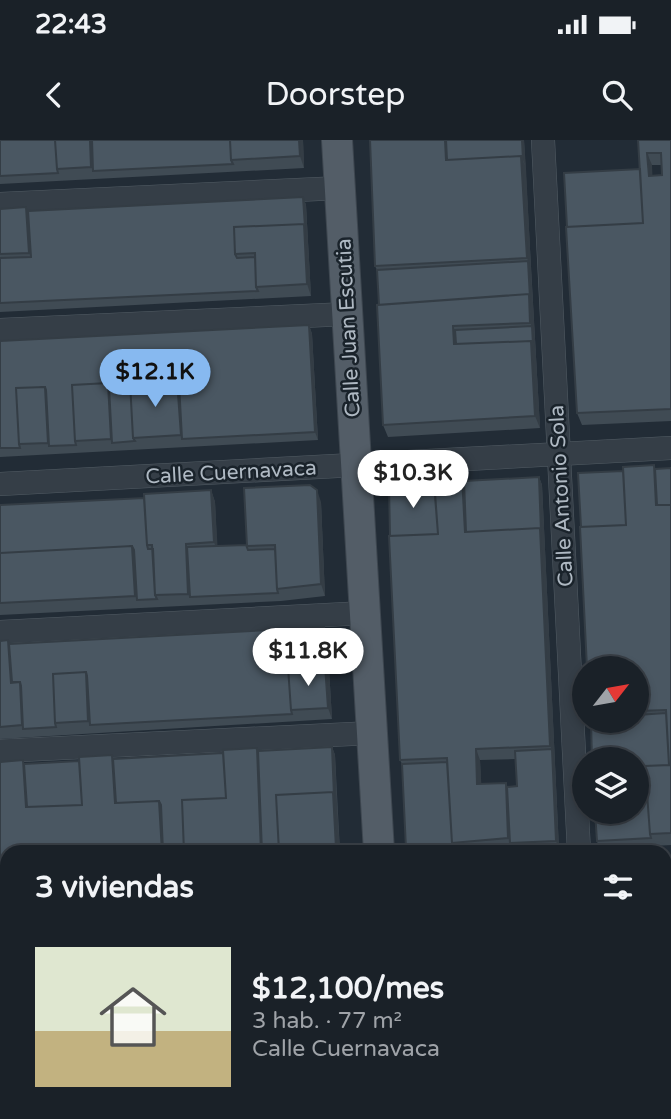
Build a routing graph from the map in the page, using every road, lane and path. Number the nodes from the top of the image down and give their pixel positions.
1 (337, 140) edge
2 (543, 140) edge
3 (340, 188) junction
4 (0, 204) edge
5 (348, 314) junction
6 (0, 330) edge
7 (671, 448) edge
8 (559, 454) junction
9 (356, 465) junction
10 (0, 484) edge
11 (365, 612) junction
12 (0, 632) edge
13 (372, 733) junction
14 (0, 751) edge
15 (379, 845) edge
16 (579, 845) edge

1 - 3 main road, Calle Juan Escutia
2 - 8 street, Calle Antonio Sola
3 - 4 street
3 - 5 main road, Calle Juan Escutia
5 - 6 street
5 - 9 main road, Calle Juan Escutia
7 - 8 street, Calle Cuernavaca
8 - 9 street, Calle Cuernavaca
8 - 16 street, Calle Antonio Sola
9 - 10 street, Calle Cuernavaca
9 - 11 main road, Calle Juan Escutia
11 - 12 street
11 - 13 main road, Calle Juan Escutia
13 - 14 street
13 - 15 main road, Calle Juan Escutia

